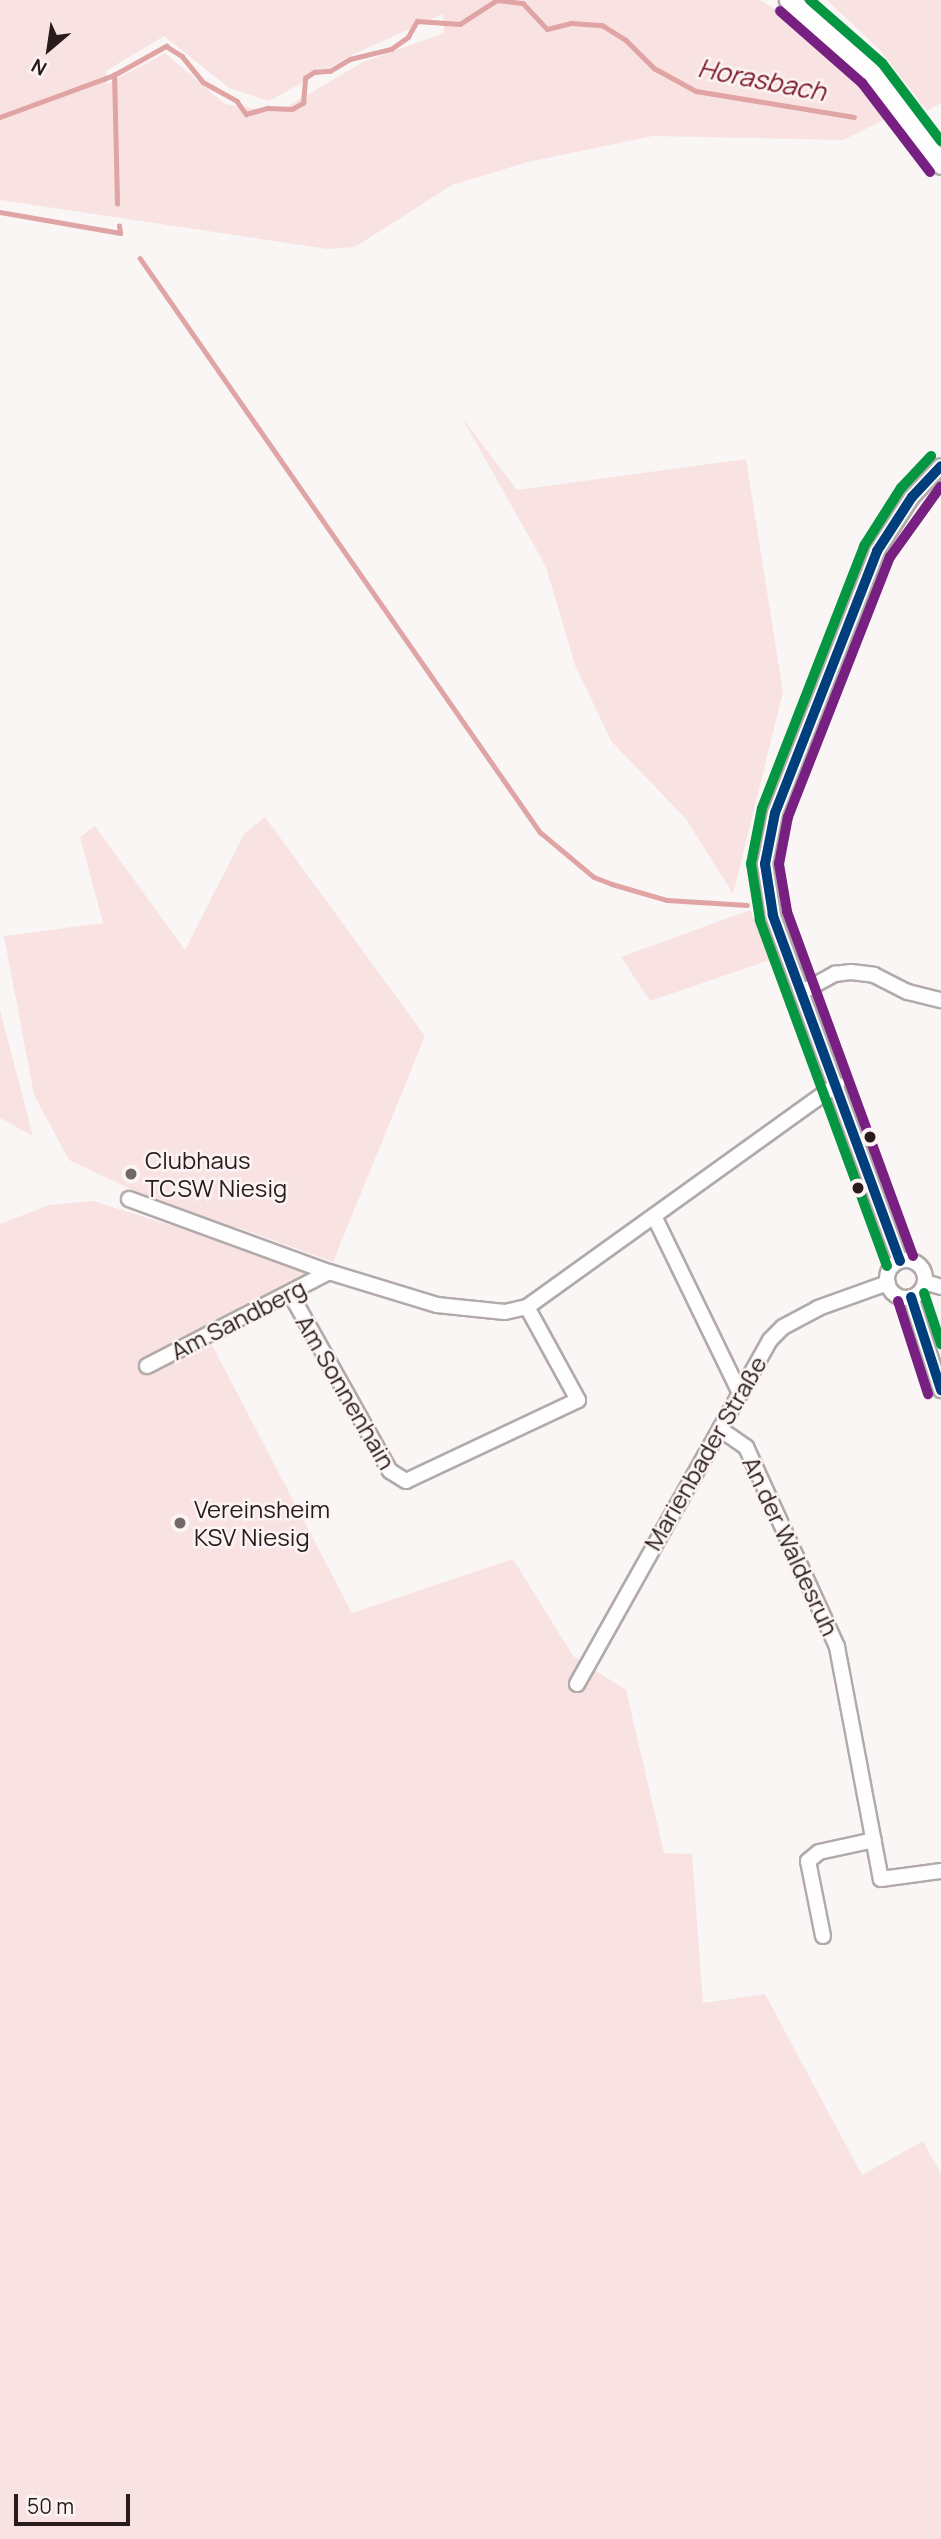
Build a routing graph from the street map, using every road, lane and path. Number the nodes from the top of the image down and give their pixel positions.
1 (789, 0) edge
2 (941, 164) edge
3 (941, 466) edge
4 (802, 992) junction
5 (941, 1000) edge
6 (837, 1084) junction
7 (129, 1199) dead end
8 (654, 1216) junction
9 (900, 1261) junction
10 (329, 1272) junction
11 (925, 1282) junction
12 (888, 1283) junction
13 (941, 1287) edge
14 (290, 1293) junction
15 (911, 1297) junction
16 (527, 1307) junction
17 (147, 1366) dead end
18 (941, 1390) edge
19 (740, 1393) junction
20 (720, 1429) junction
21 (577, 1684) dead end
22 (874, 1840) junction
23 (941, 1871) edge
24 (823, 1936) dead end

1 - 2 main road
3 - 4 street
4 - 5 street
4 - 6 street
6 - 8 street, Am Sandberg
6 - 9 street
7 - 10 street, Am Sandberg
8 - 16 street, Am Sandberg
8 - 19 street
9 - 11 street
9 - 12 street
10 - 14 street, Am Sandberg
10 - 16 street, Am Sandberg
11 - 13 street
11 - 15 street
12 - 15 street
12 - 19 street, Marienbader Straße
14 - 16 street, Am Sonnenhain
14 - 17 street, Am Sandberg
15 - 18 street
19 - 20 street, Marienbader Straße
20 - 21 street, Marienbader Straße
20 - 22 street, An der Waldesruh
22 - 23 street, An der Waldesruh
22 - 24 street

